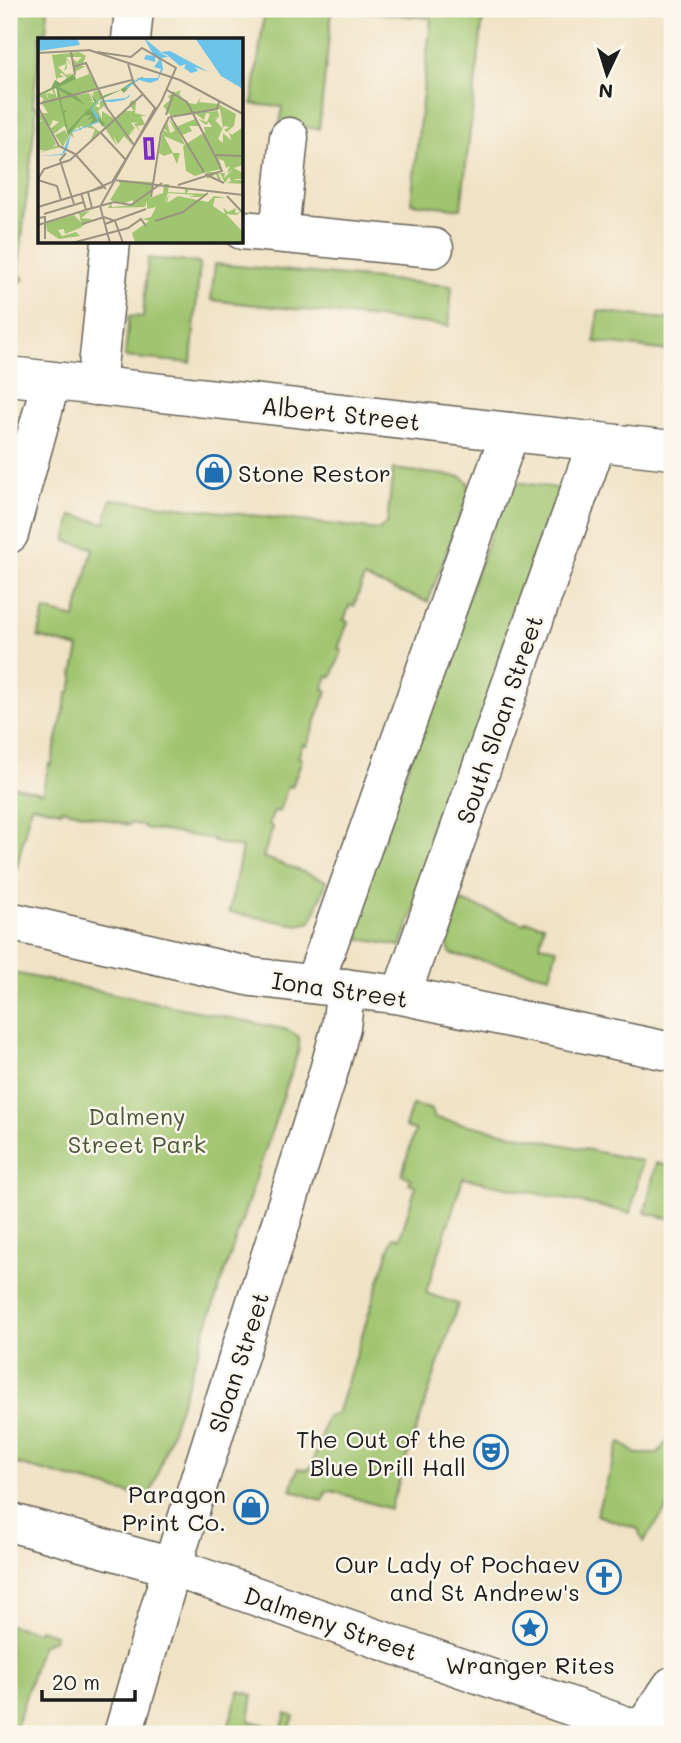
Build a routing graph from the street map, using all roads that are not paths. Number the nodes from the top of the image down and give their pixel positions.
1 (134, 9) edge
2 (131, 38) edge
3 (289, 136) dead end
4 (243, 230) edge
5 (279, 233) junction
6 (111, 243) edge
7 (434, 248) dead end
8 (9, 376) edge
9 (51, 380) junction
10 (96, 386) junction
11 (510, 432) junction
12 (597, 442) junction
13 (672, 450) edge
14 (9, 534) edge
15 (9, 921) edge
16 (330, 986) junction
17 (401, 995) junction
18 (672, 1052) edge
19 (9, 1522) edge
20 (172, 1567) junction
21 (672, 1686) edge
22 (646, 1733) edge
23 (123, 1734) edge

1 - 2 street
3 - 5 street
4 - 5 street
5 - 7 street
6 - 10 street
8 - 9 street, Albert Street
9 - 10 street, Albert Street
9 - 14 street
10 - 11 street, Albert Street
11 - 12 street, Albert Street
11 - 16 street
12 - 13 street, Albert Street
12 - 17 street, South Sloan Street
15 - 16 street, Iona Street
16 - 17 street, Iona Street
16 - 20 street, Sloan Street
17 - 18 street, Iona Street
19 - 20 street, Dalmeny Street
20 - 22 street, Dalmeny Street
20 - 23 street, Sloan Street
21 - 22 street

